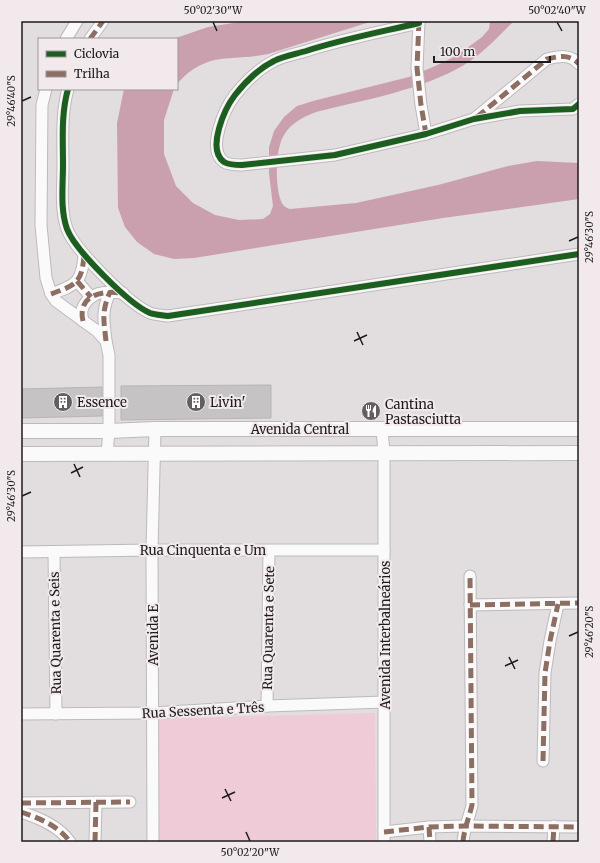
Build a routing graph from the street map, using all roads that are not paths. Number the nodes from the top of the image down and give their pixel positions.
1 (103, 21) edge
2 (419, 22) edge
3 (71, 24) edge
4 (66, 38) edge
5 (91, 38) edge
6 (579, 64) edge
7 (46, 90) edge
8 (68, 90) edge
9 (579, 104) edge
10 (474, 119) junction
11 (426, 134) junction
12 (579, 254) edge
13 (84, 255) junction
14 (77, 281) junction
15 (110, 292) junction
16 (51, 294) junction
17 (123, 294) junction
18 (91, 297) junction
19 (82, 321) junction
20 (106, 341) junction
21 (155, 429) junction
22 (382, 429) junction
23 (579, 429) edge
24 (21, 431) edge
25 (109, 431) junction
26 (384, 453) junction
27 (579, 453) edge
28 (21, 454) edge
29 (107, 454) junction
30 (153, 454) junction
31 (152, 550) junction
32 (269, 550) junction
33 (384, 550) junction
34 (21, 552) edge
35 (54, 552) junction
36 (470, 576) dead end
37 (579, 603) edge
38 (558, 604) junction
39 (470, 605) junction
40 (385, 702) junction
41 (267, 706) junction
42 (153, 713) junction
43 (21, 714) edge
44 (56, 714) junction
45 (543, 761) dead end
46 (21, 802) edge
47 (96, 802) junction
48 (130, 802) dead end
49 (21, 812) edge
50 (465, 826) junction
51 (554, 826) junction
52 (429, 827) junction
53 (579, 827) edge
54 (384, 837) edge
55 (70, 842) edge
56 (95, 842) edge
57 (153, 842) edge
58 (430, 842) edge
59 (463, 842) edge
60 (554, 842) edge

1 - 5 street
2 - 11 street
2 - 11 street
3 - 4 street
6 - 10 street
7 - 16 street
8 - 13 street
9 - 10 street
10 - 11 street
12 - 17 street
13 - 14 street
13 - 17 street
14 - 16 street
14 - 18 street
15 - 17 street
15 - 18 street
15 - 20 street
16 - 19 street
18 - 19 street
19 - 20 street
20 - 25 street
21 - 22 main road, Avenida Central
21 - 25 main road, Avenida Central
21 - 30 street, Avenida E
22 - 23 main road, Avenida Central
22 - 26 street, Avenida Interbalneários
24 - 25 main road, Avenida Central
25 - 29 street
26 - 27 main road, Avenida Central
26 - 30 main road, Avenida Central
26 - 33 street, Avenida Interbalneários
28 - 29 main road, Avenida Central
29 - 30 main road, Avenida Central
30 - 31 street, Avenida E
31 - 32 street, Rua Cinquenta e Um
31 - 35 street, Rua Cinquenta e Um
31 - 42 street, Avenida E
32 - 33 street, Rua Cinquenta e Um
32 - 41 street, Rua Quarenta e Sete
33 - 40 street, Avenida Interbalneários
34 - 35 street, Rua Cinquenta e Um
35 - 44 street, Rua Quarenta e Seis
36 - 39 street
37 - 38 street
38 - 39 street
38 - 45 street
39 - 50 street
40 - 41 street, Rua Sessenta e Três
40 - 54 street, Avenida Interbalneários
41 - 42 street, Rua Sessenta e Três
42 - 44 street, Rua Sessenta e Três
42 - 57 street, Avenida E
43 - 44 street, Rua Sessenta e Três
46 - 47 street
47 - 48 street
47 - 56 street
49 - 55 street
50 - 51 street
50 - 52 street
50 - 59 street
51 - 53 street
51 - 60 street
52 - 54 street
52 - 58 street

